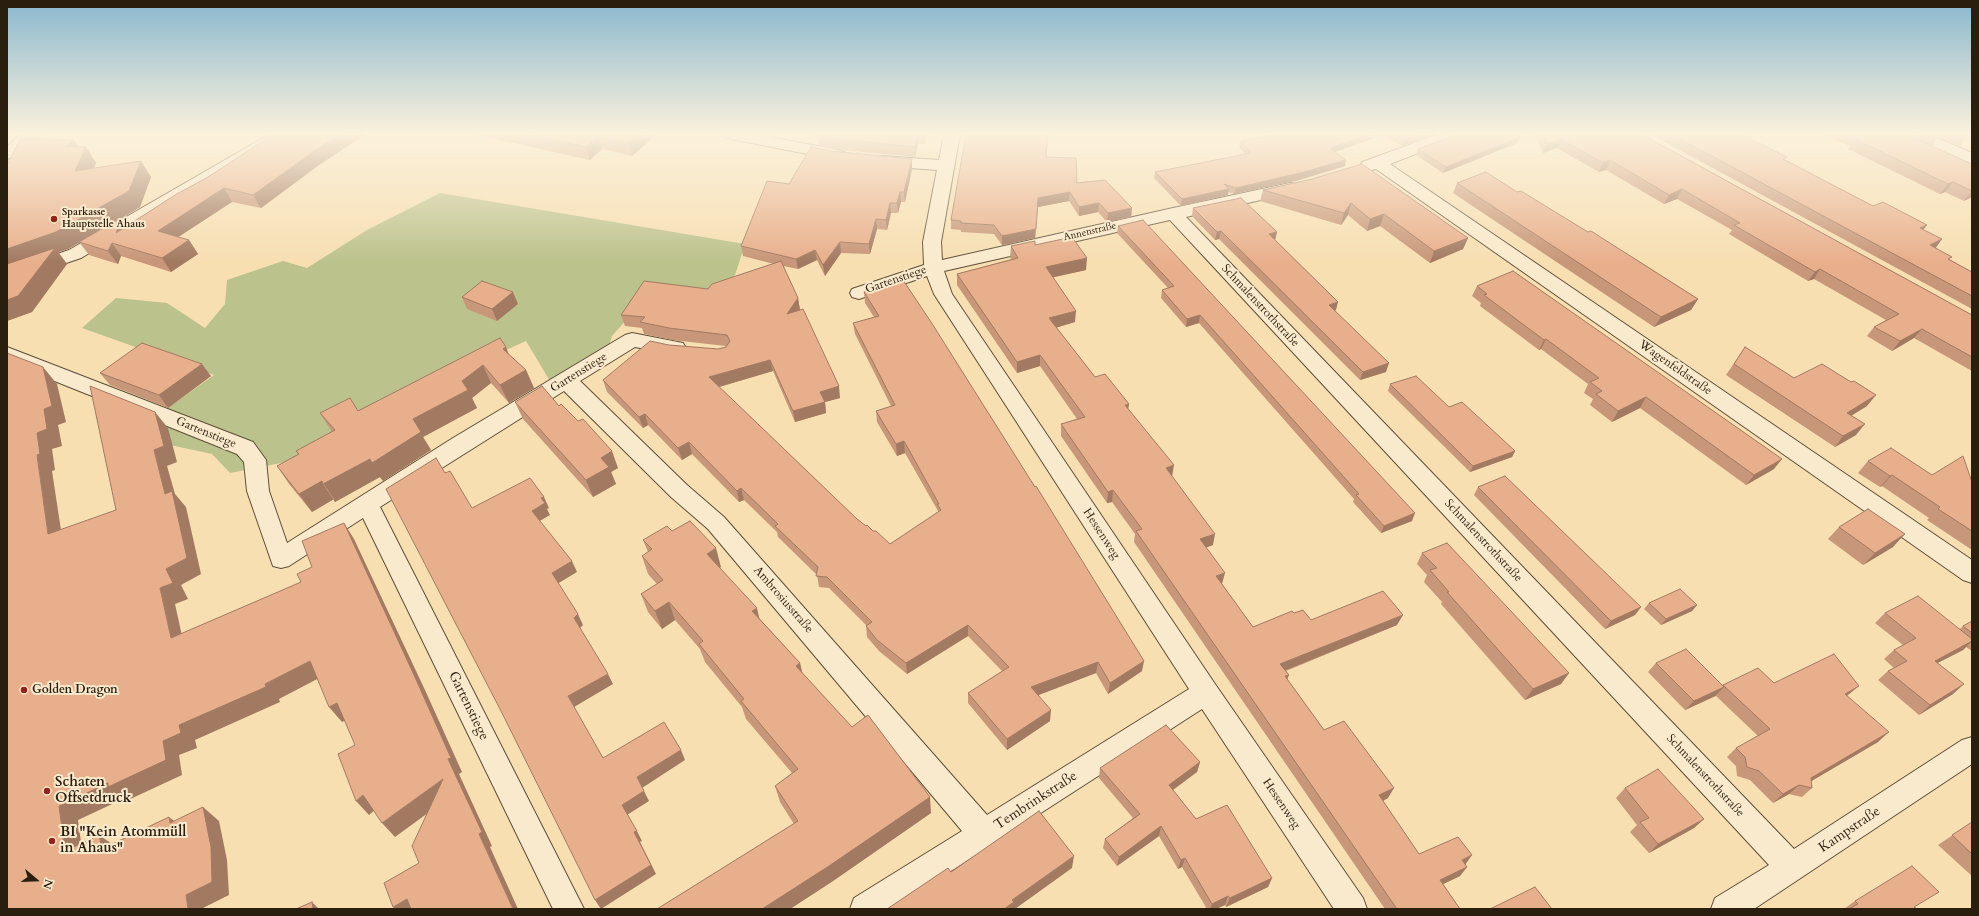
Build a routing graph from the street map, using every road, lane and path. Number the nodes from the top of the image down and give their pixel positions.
1 (208, 177) edge
2 (944, 177) edge
3 (1398, 177) edge
4 (1303, 185) edge
5 (1173, 214) junction
6 (933, 268) junction
7 (7, 277) edge
8 (859, 293) dead end
9 (693, 349) edge
10 (7, 354) edge
11 (567, 381) junction
12 (367, 503) junction
13 (1972, 574) edge
14 (1206, 692) junction
15 (1972, 749) edge
16 (984, 834) junction
17 (1792, 868) junction
18 (569, 909) edge
19 (865, 909) edge
20 (1352, 909) edge
21 (1726, 909) edge

1 - 7 street
2 - 6 street, Hessenweg
3 - 13 street, Wagenfeldstraße
4 - 5 street, Annenstraße
5 - 6 street, Annenstraße
5 - 17 street, Schmalenstrothstraße
6 - 8 street, Gartenstiege
6 - 14 street, Hessenweg
9 - 11 street, Gartenstiege
10 - 12 street, Gartenstiege
11 - 12 street, Gartenstiege
11 - 16 street, Ambrosiusstraße
12 - 18 street, Gartenstiege
14 - 16 street, Tembrinkstraße
14 - 20 street, Hessenweg
15 - 17 street, Kampstraße
16 - 19 street, Tembrinkstraße
17 - 21 street, Kampstraße

